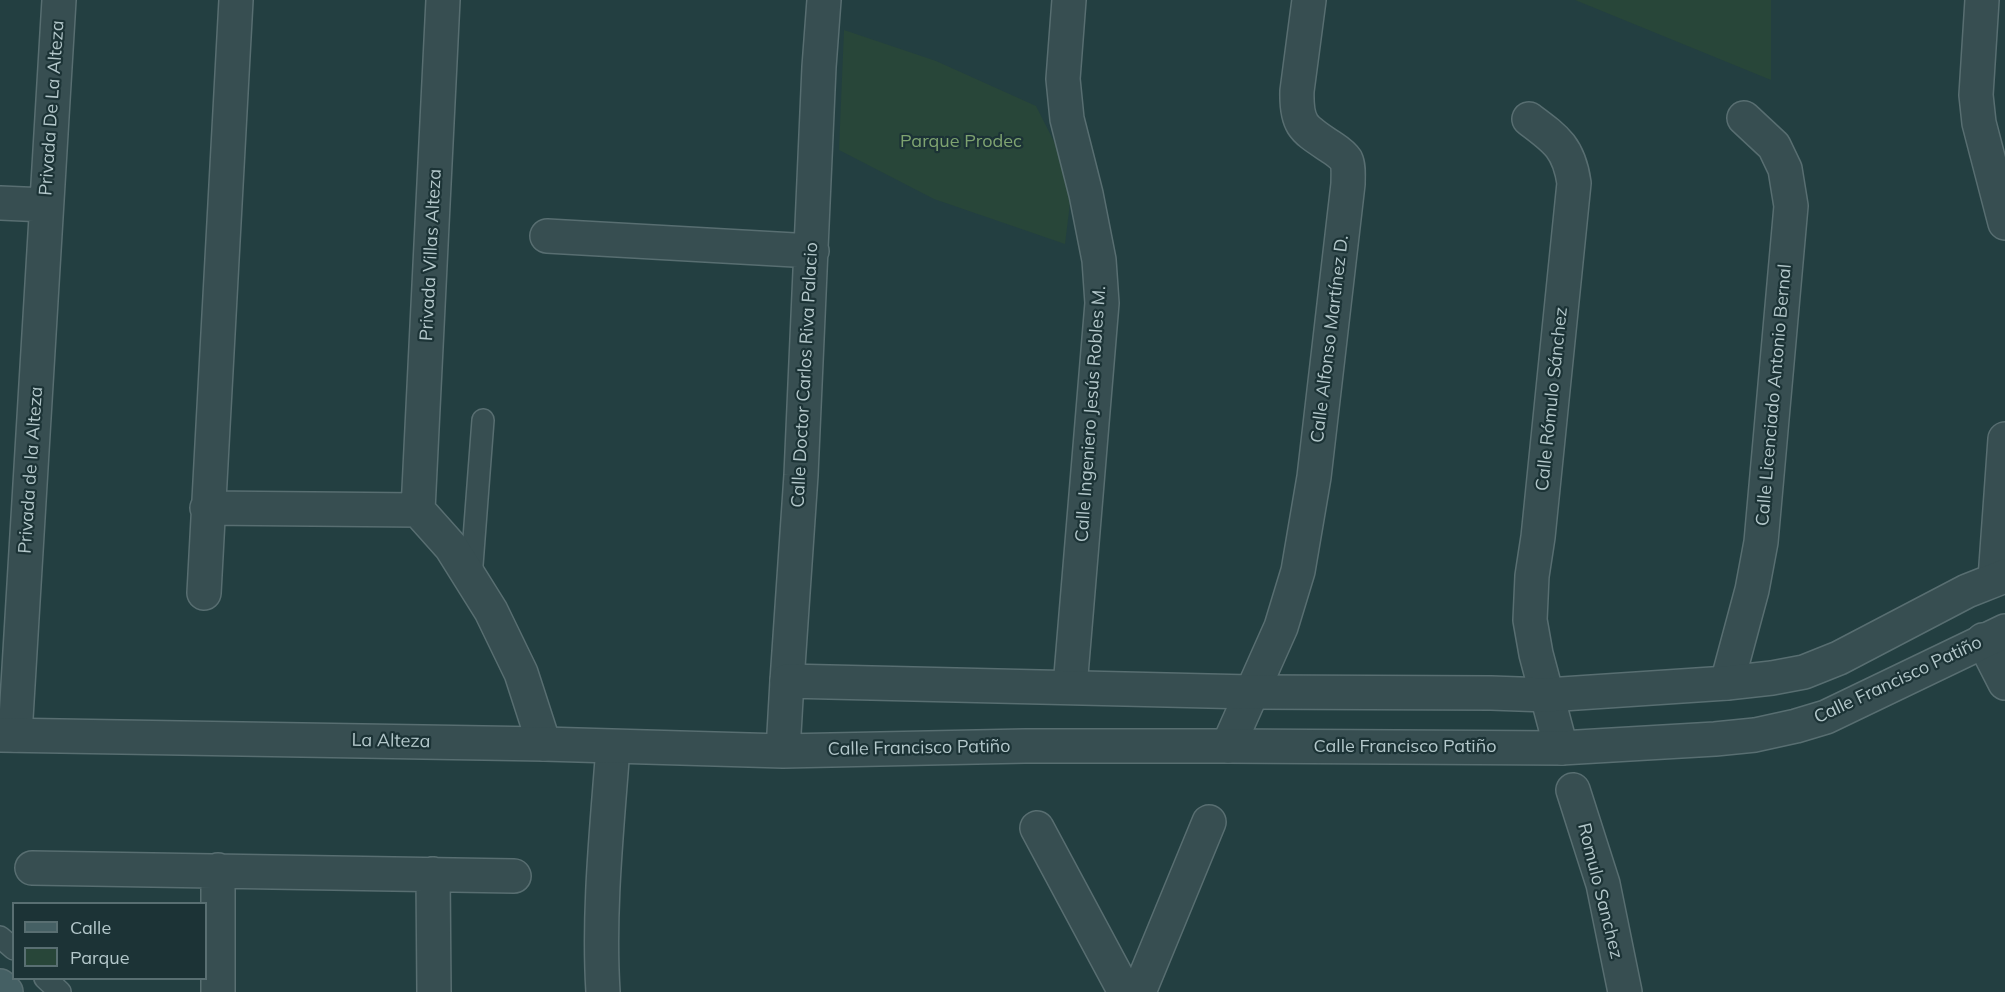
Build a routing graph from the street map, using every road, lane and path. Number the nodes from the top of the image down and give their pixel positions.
1 (59, 0) edge
2 (236, 0) edge
3 (443, 0) edge
4 (824, 0) edge
5 (1069, 0) edge
6 (1309, 0) edge
7 (1982, 0) edge
8 (1744, 118) dead end
9 (1529, 119) dead end
10 (0, 202) edge
11 (46, 205) junction
12 (2005, 223) edge
13 (547, 236) dead end
14 (812, 251) junction
15 (483, 420) dead end
16 (2005, 439) edge
17 (207, 508) junction
18 (418, 510) junction
19 (471, 578) junction
20 (2000, 578) edge
21 (204, 593) dead end
22 (1994, 635) edge
23 (1839, 658) junction
24 (787, 681) junction
25 (2005, 682) edge
26 (1726, 684) junction
27 (1070, 687) junction
28 (1251, 692) junction
29 (1547, 695) junction
30 (1857, 701) junction
31 (7, 735) edge
32 (544, 744) junction
33 (1228, 746) junction
34 (613, 747) junction
35 (1561, 748) junction
36 (783, 751) junction
37 (1573, 790) dead end
38 (1209, 822) dead end
39 (1037, 828) dead end
40 (32, 868) dead end
41 (218, 870) junction
42 (433, 874) junction
43 (514, 876) dead end
44 (0, 937) edge
45 (12, 947) edge
46 (47, 980) edge
47 (0, 987) edge
48 (6, 992) edge
49 (60, 992) edge
50 (218, 992) edge
51 (434, 992) edge
52 (603, 992) edge
53 (1125, 992) edge
54 (1139, 992) edge
55 (1625, 992) edge

1 - 11 street, Privada De La Alteza
2 - 17 street
3 - 18 street, Privada Villas Alteza
4 - 14 street, Calle Doctor Carlos Riva Palacio
5 - 27 street, Calle Ingeniero Jesús Robles M.
6 - 28 street, Calle Alfonso Martínez D.
7 - 12 street
8 - 26 street, Calle Licenciado Antonio Bernal
9 - 29 street, Calle Rómulo Sánchez
10 - 11 street, Privada De La Alteza
11 - 31 street, Privada de la Alteza
13 - 14 street
14 - 24 street, Calle Doctor Carlos Riva Palacio
15 - 19 lane
16 - 20 street
17 - 18 street
17 - 21 street
18 - 19 street
19 - 32 street
20 - 23 street
22 - 25 street
22 - 30 street, Calle Francisco Patiño
23 - 26 street
23 - 30 street
24 - 27 street
24 - 36 street, Calle Doctor Carlos Riva Palacio
26 - 29 street
27 - 28 street
28 - 29 street
28 - 33 street
29 - 35 street, Calle Rómulo Sánchez
30 - 35 street, Calle Francisco Patiño
31 - 32 street, La Alteza
32 - 34 street, La Alteza
33 - 35 street, Calle Francisco Patiño
33 - 36 street, Calle Francisco Patiño
34 - 36 street, La Alteza
34 - 52 street
37 - 55 street, Romulo Sanchez
38 - 54 street
39 - 53 street
40 - 41 street
41 - 42 street
41 - 50 street
42 - 43 street
42 - 51 street
44 - 45 lane
46 - 49 lane
47 - 48 main road

